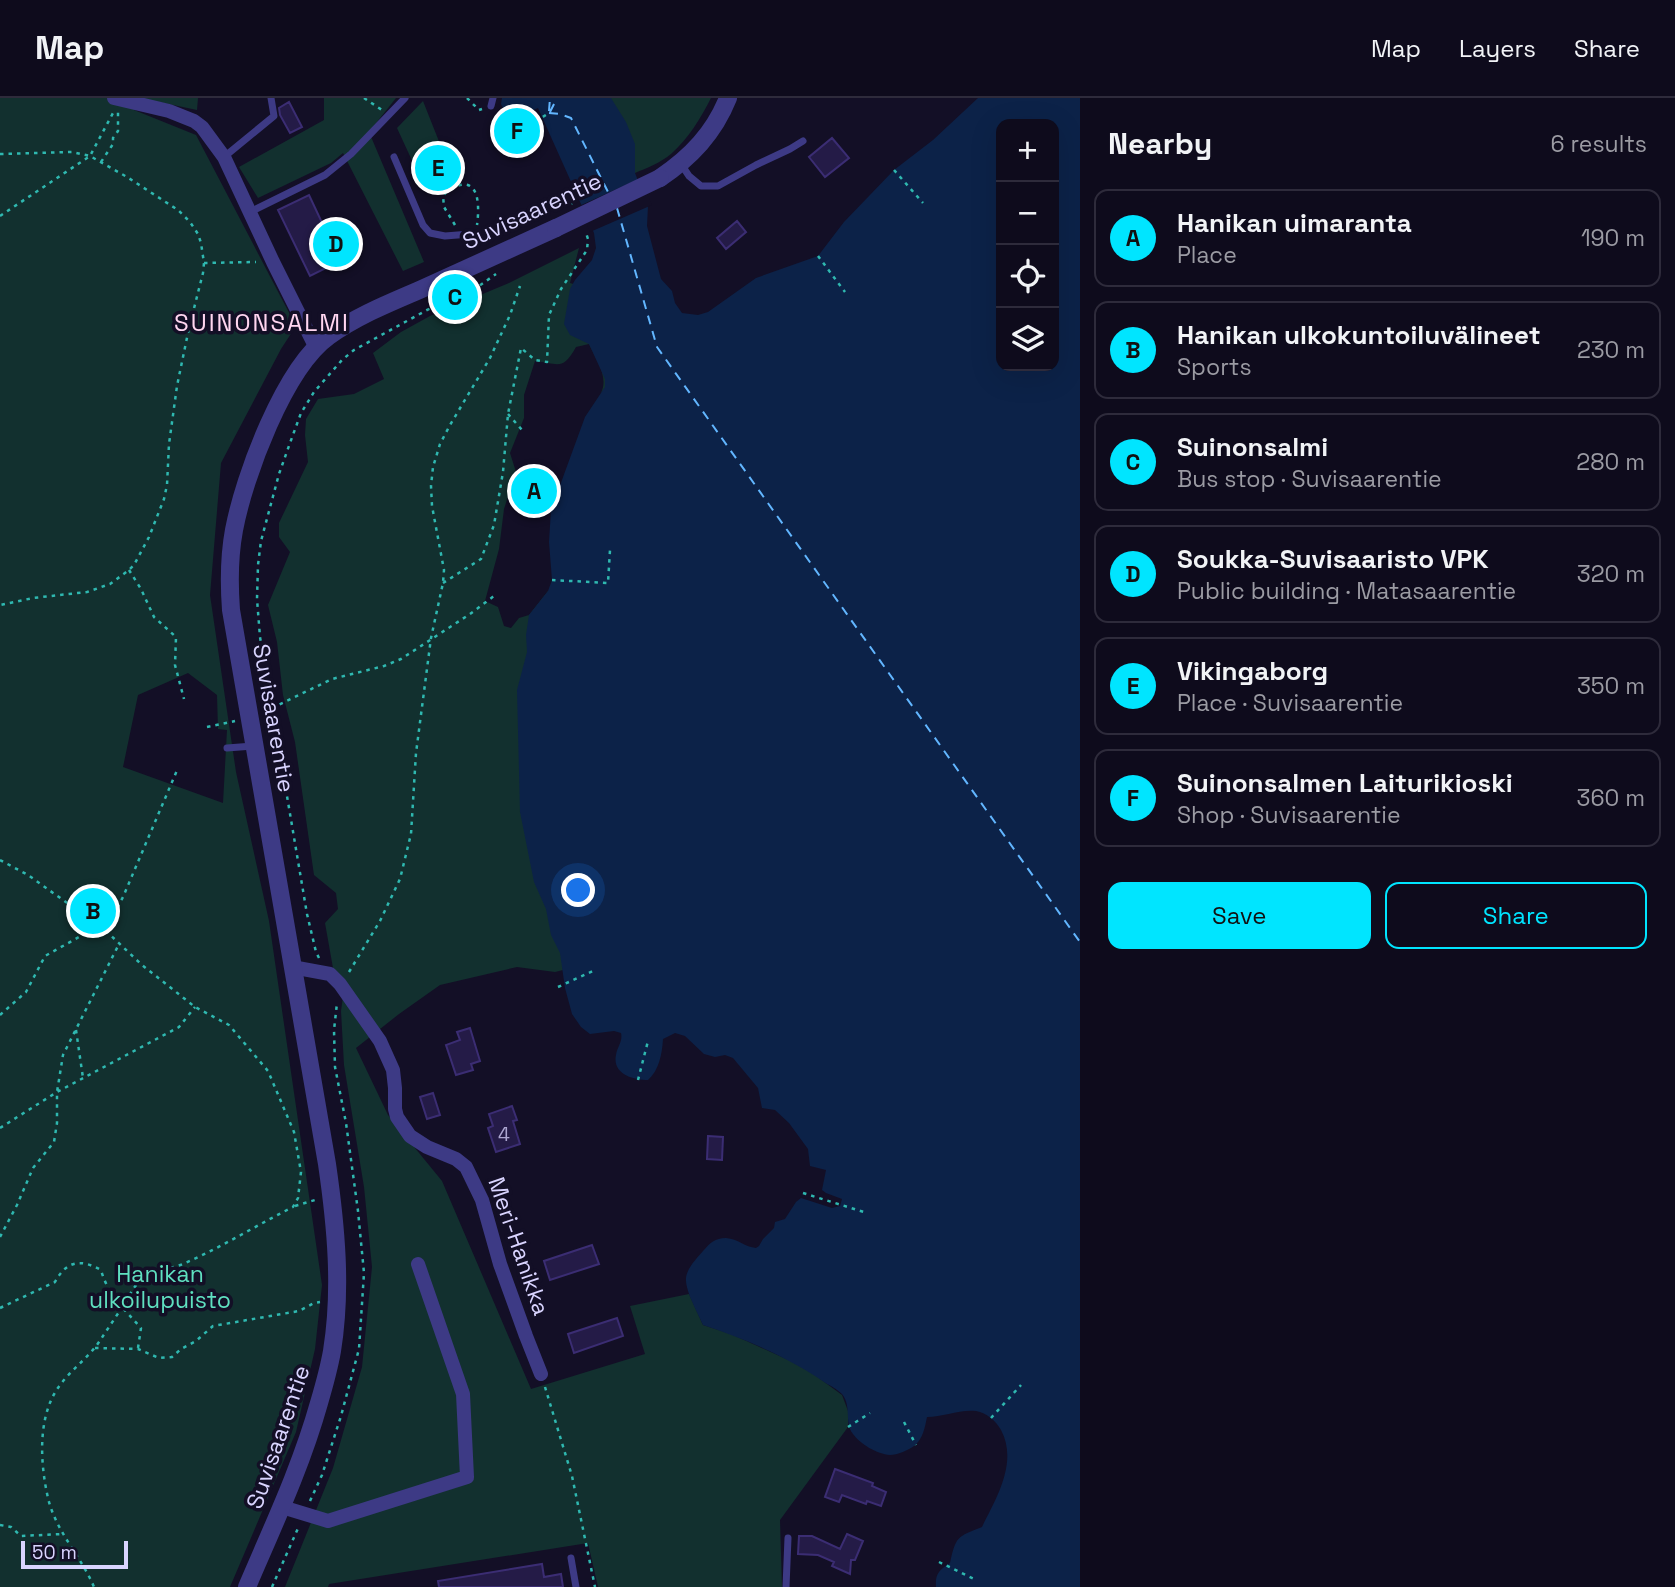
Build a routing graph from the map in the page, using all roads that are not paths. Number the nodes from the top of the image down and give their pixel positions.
1 (271, 98) edge
2 (405, 98) edge
3 (728, 98) edge
4 (117, 99) edge
5 (803, 141) dead end
6 (224, 157) junction
7 (394, 157) dead end
8 (681, 163) junction
9 (250, 212) junction
10 (479, 236) road end
11 (316, 348) junction
12 (254, 746) junction
13 (227, 748) dead end
14 (292, 968) junction
15 (418, 1264) dead end
16 (541, 1374) road end
17 (282, 1507) junction
18 (788, 1538) dead end
19 (571, 1558) dead end
20 (247, 1587) edge
21 (576, 1587) edge
22 (786, 1587) edge

1 - 6 lane
2 - 9 lane
3 - 8 street, Suvisaarentie
4 - 6 street
5 - 8 lane
6 - 9 street
7 - 10 lane
8 - 11 street, Suvisaarentie, bridge
9 - 11 street
11 - 12 street, Suvisaarentie
12 - 13 lane
12 - 14 street, Suvisaarentie
14 - 16 street, Meri-Hanikka
14 - 17 street, Suvisaarentie
15 - 17 street
17 - 20 street, Suvisaarentie
18 - 22 lane
19 - 21 lane

